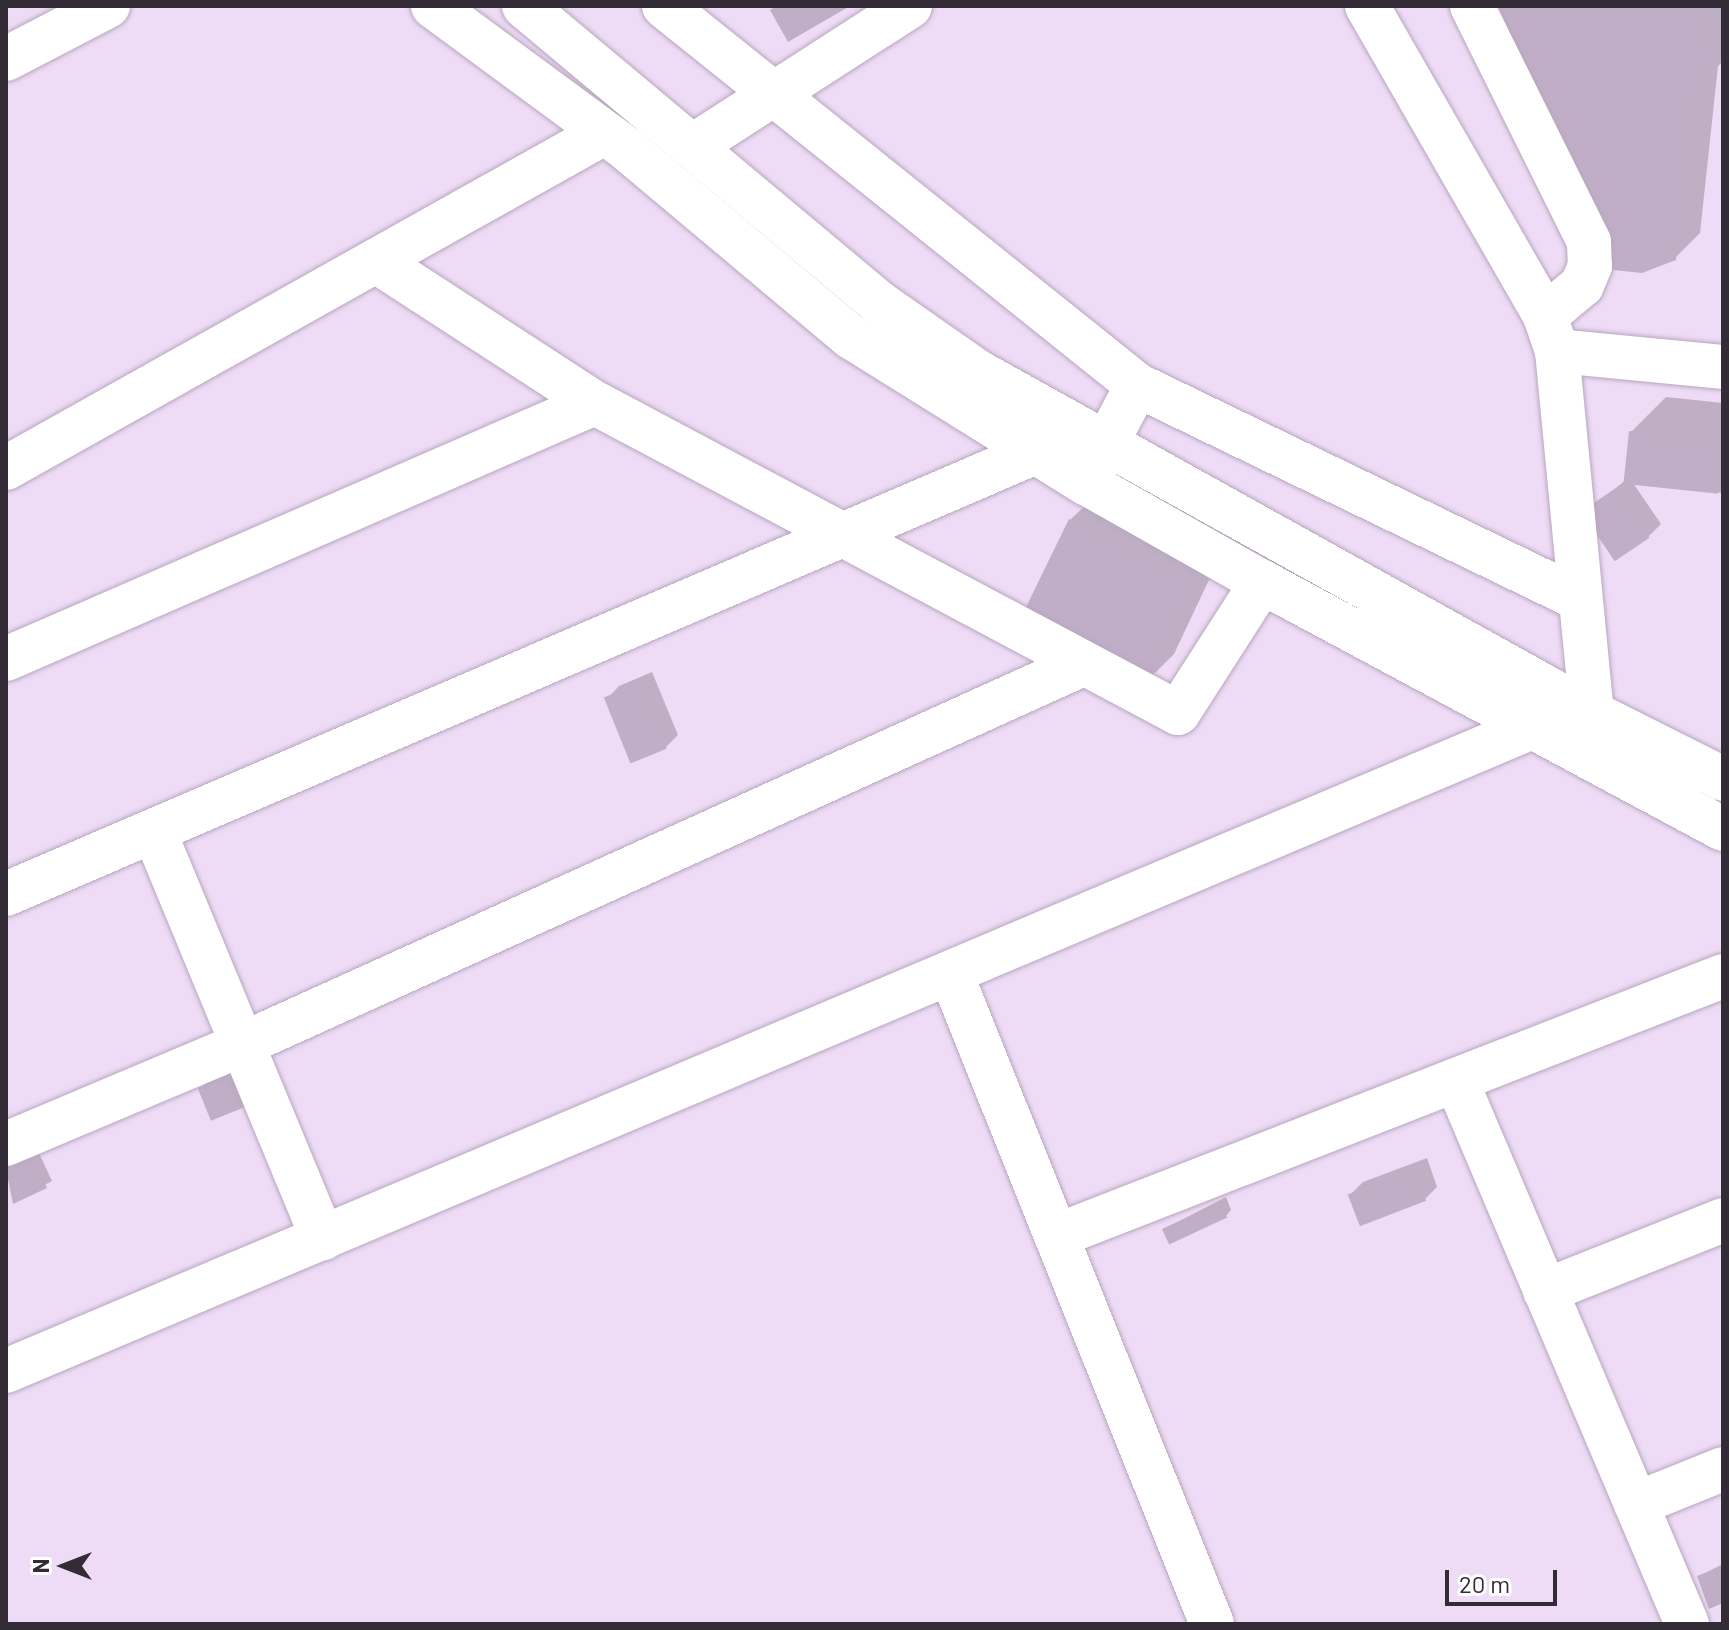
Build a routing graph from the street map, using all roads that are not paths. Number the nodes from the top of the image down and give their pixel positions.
1 (108, 6) edge
2 (433, 6) edge
3 (524, 6) edge
4 (664, 6) edge
5 (910, 6) edge
6 (1367, 6) edge
7 (1472, 6) edge
8 (6, 59) edge
9 (772, 96) junction
10 (604, 133) junction
11 (693, 146) junction
12 (376, 261) junction
13 (1551, 334) junction
14 (1723, 367) edge
15 (1137, 385) junction
16 (595, 403) junction
17 (1105, 444) junction
18 (1036, 452) junction
19 (6, 468) edge
20 (1086, 483) junction
21 (843, 535) junction
22 (1262, 582) junction
23 (1580, 599) junction
24 (6, 659) edge
25 (1081, 665) junction
26 (1592, 713) junction
27 (1530, 728) junction
28 (1723, 779) edge
29 (1723, 829) edge
30 (154, 831) junction
31 (6, 894) edge
32 (951, 974) junction
33 (1723, 976) edge
34 (243, 1044) junction
35 (1456, 1080) junction
36 (6, 1144) edge
37 (1723, 1220) edge
38 (1056, 1236) junction
39 (323, 1238) junction
40 (1545, 1291) junction
41 (6, 1371) edge
42 (1723, 1469) edge
43 (1636, 1504) junction
44 (1212, 1624) edge
45 (1687, 1624) edge

1 - 8 street
2 - 10 street
3 - 11 street
4 - 9 street
5 - 9 street
6 - 13 street
7 - 13 street
9 - 11 street
9 - 15 street
10 - 12 street
10 - 18 street
11 - 17 street
12 - 16 street
12 - 19 street
13 - 14 street
13 - 23 street
15 - 17 street
15 - 23 street
16 - 21 street
16 - 24 street
17 - 20 street
17 - 26 street
18 - 20 street
18 - 21 street
20 - 22 street
21 - 25 street
21 - 30 street
22 - 25 street
22 - 27 street
23 - 26 street
25 - 34 street
26 - 28 street
27 - 29 street
27 - 32 street
30 - 31 street
30 - 34 street
32 - 38 street
32 - 39 street
33 - 35 street
34 - 36 street
34 - 39 street
35 - 38 street
35 - 40 street
37 - 40 street
38 - 44 street
39 - 41 street
40 - 43 street
42 - 43 street
43 - 45 street

